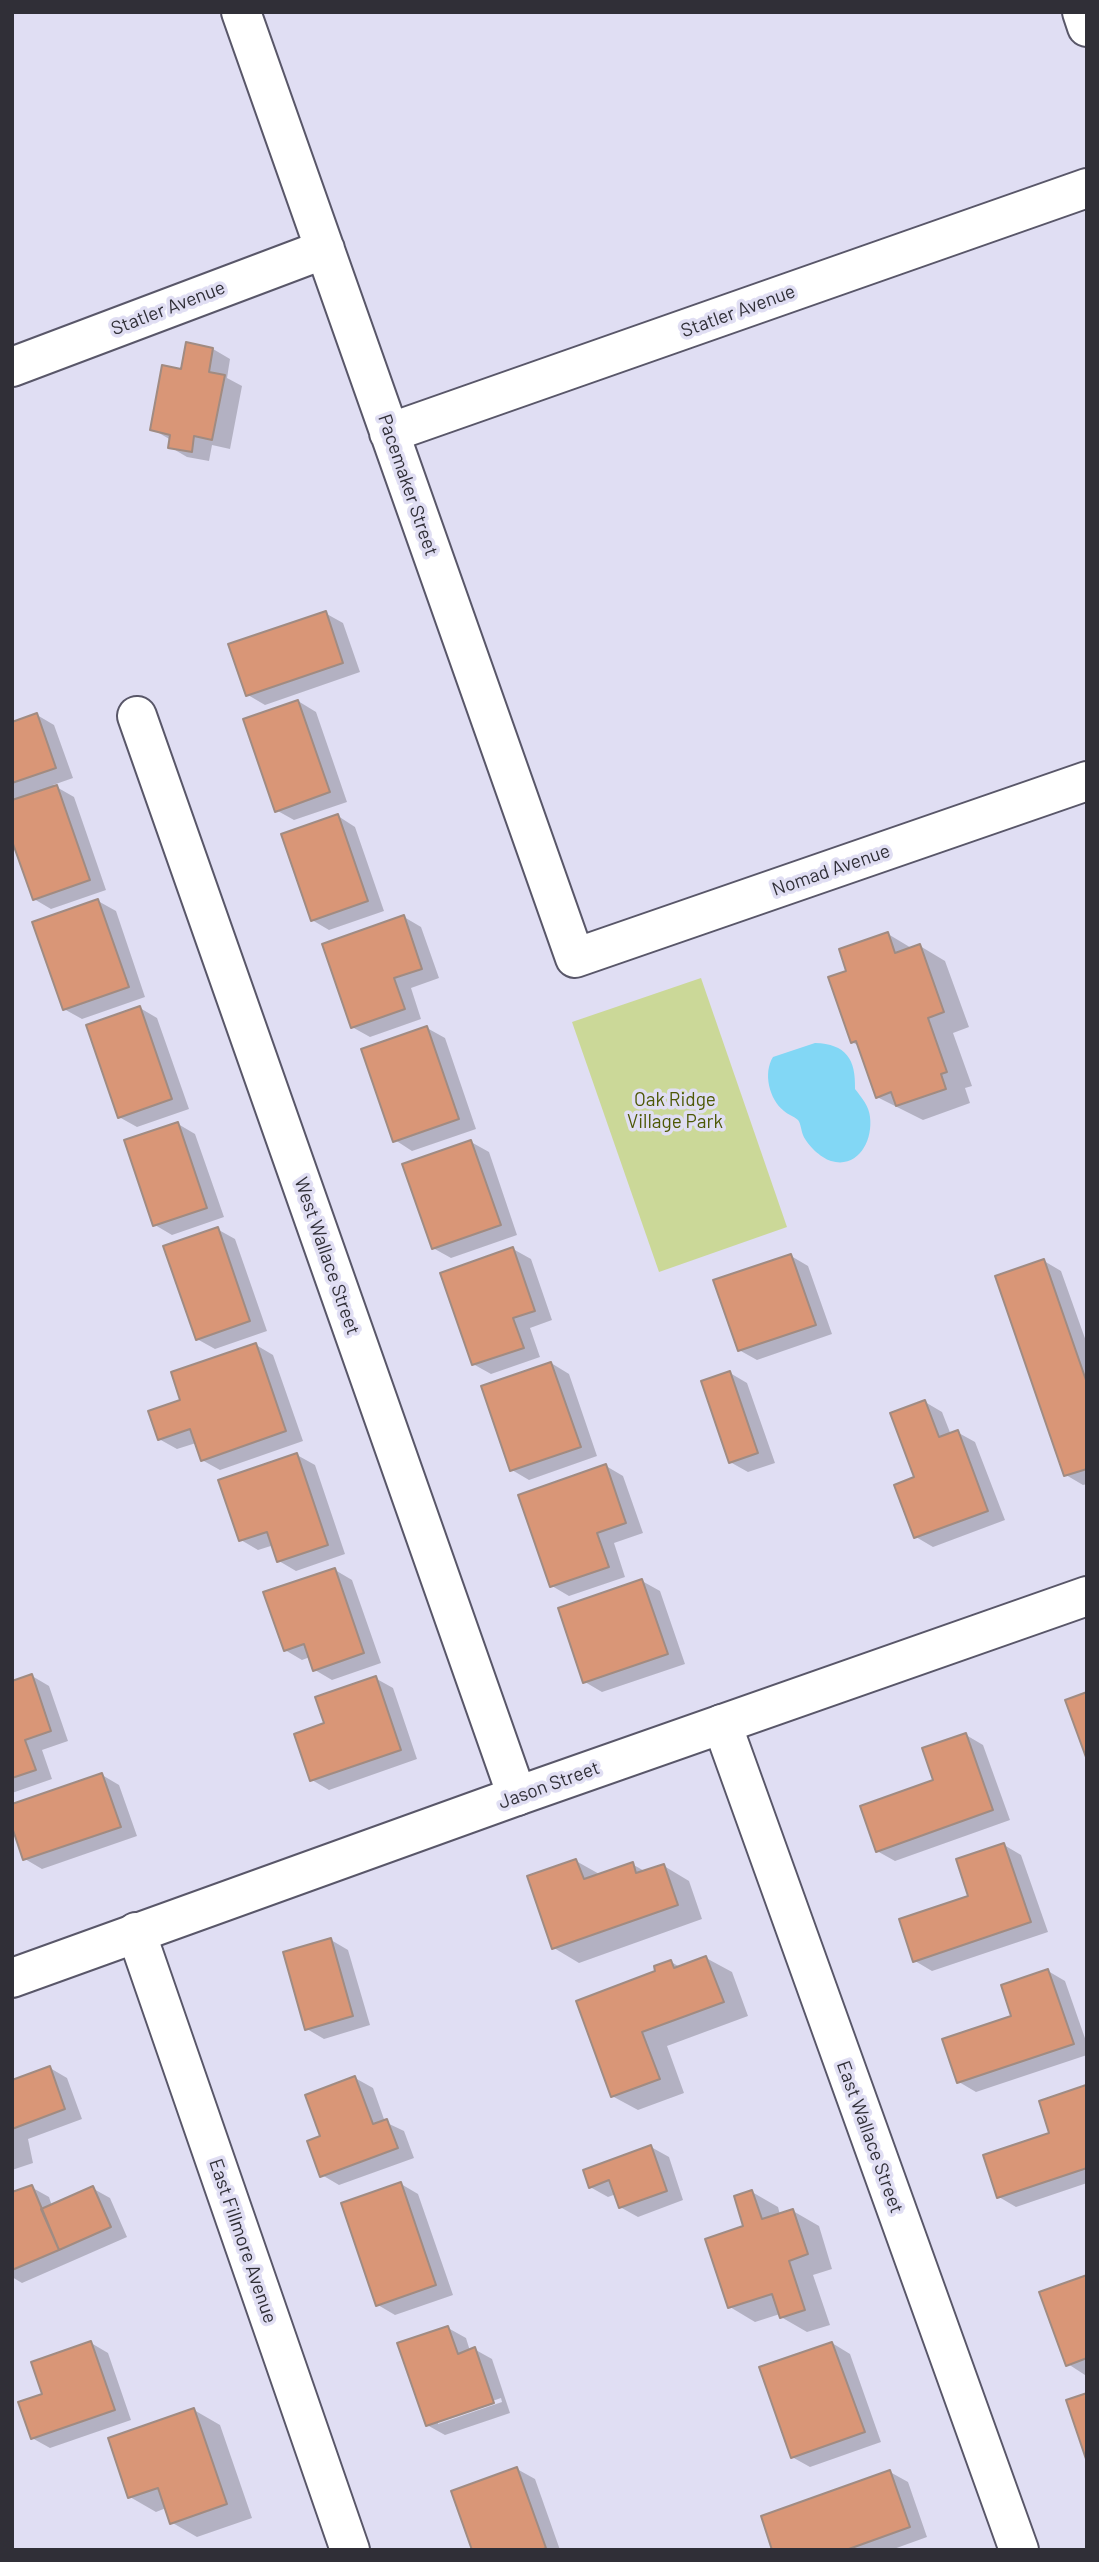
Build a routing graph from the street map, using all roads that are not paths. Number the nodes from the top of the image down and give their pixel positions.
1 (241, 12) edge
2 (1082, 12) edge
3 (1087, 27) edge
4 (1087, 188) edge
5 (325, 249) junction
6 (12, 367) edge
7 (389, 433) junction
8 (137, 716) dead end
9 (1087, 781) edge
10 (575, 958) joint
11 (1087, 1597) edge
12 (722, 1724) junction
13 (517, 1796) junction
14 (136, 1933) junction
15 (12, 1978) edge
16 (350, 2550) edge
17 (1019, 2550) edge

1 - 5 street, Pacemaker Street
2 - 3 street
4 - 7 street, Statler Avenue
5 - 6 street, Statler Avenue
5 - 7 street, Pacemaker Street
7 - 10 street, Pacemaker Street
8 - 13 street, West Wallace Street
9 - 10 street, Nomad Avenue
11 - 12 street, Jason Street
12 - 13 street, Jason Street
12 - 17 street, East Wallace Street
13 - 14 street, Jason Street
14 - 15 street, Jason Street
14 - 16 street, East Fillmore Avenue

